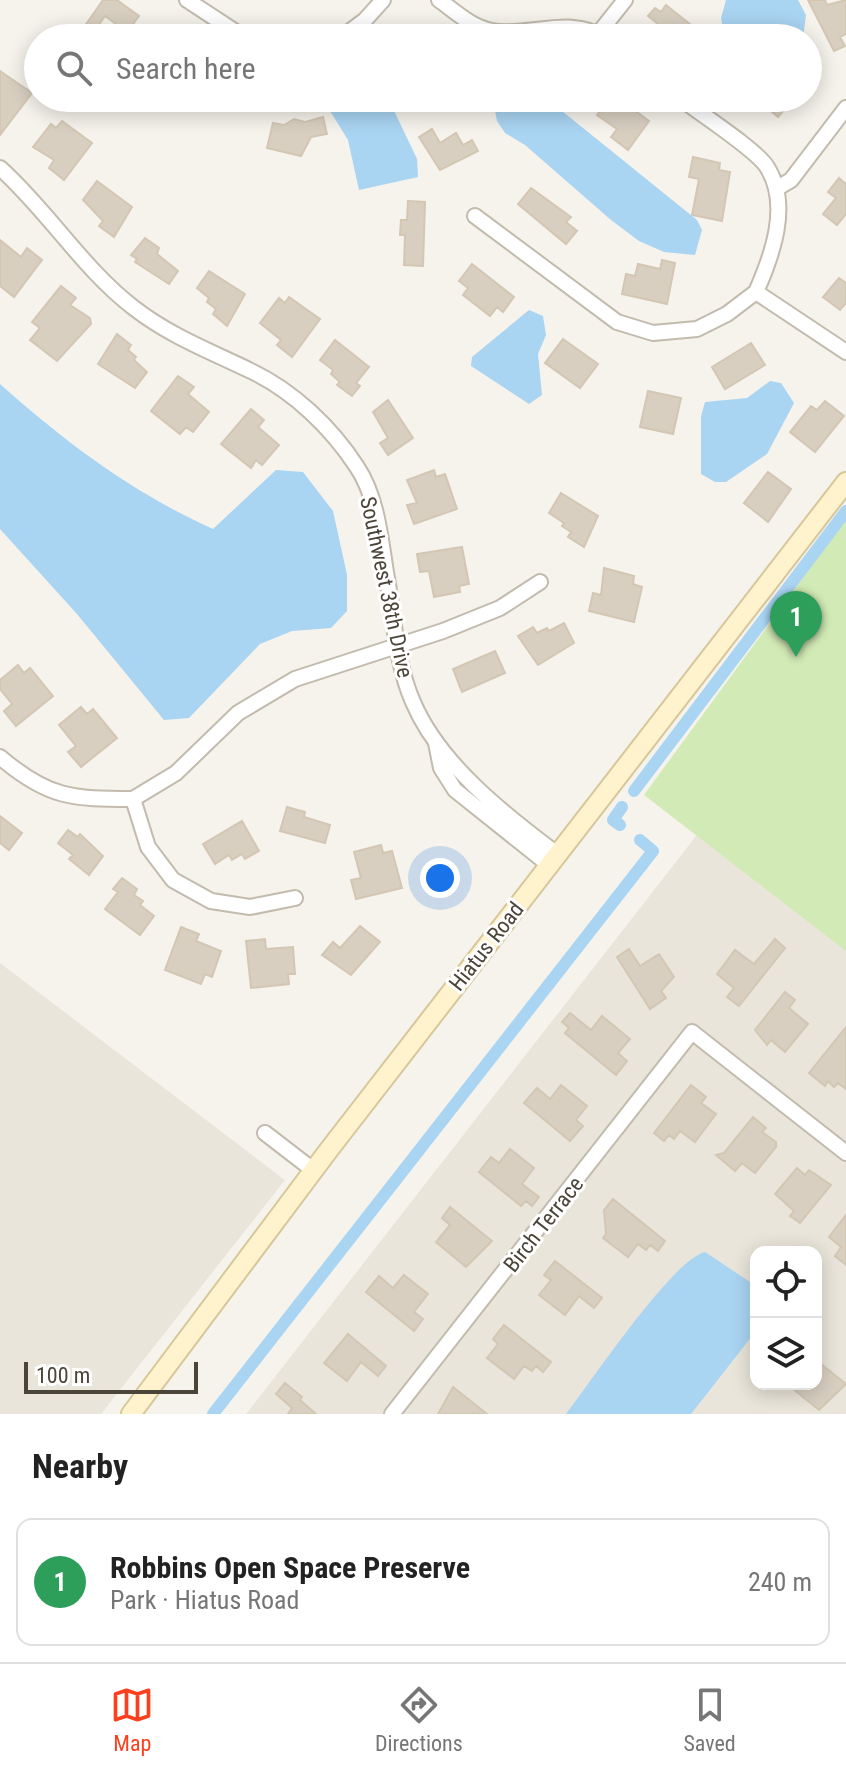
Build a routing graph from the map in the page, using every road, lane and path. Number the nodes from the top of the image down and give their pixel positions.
1 (187, 0) edge
2 (383, 0) edge
3 (439, 0) edge
4 (625, 0) edge
5 (224, 24) edge
6 (360, 24) edge
7 (472, 24) edge
8 (608, 24) edge
9 (846, 108) edge
10 (698, 112) edge
11 (0, 168) edge
12 (776, 189) junction
13 (475, 216) dead end
14 (756, 292) junction
15 (846, 352) edge
16 (844, 490) edge
17 (540, 582) dead end
18 (398, 643) junction
19 (436, 743) junction
20 (0, 757) edge
21 (133, 799) junction
22 (553, 860) junction
23 (295, 898) dead end
24 (265, 1133) dead end
25 (846, 1153) edge
26 (313, 1170) junction
27 (131, 1414) edge
28 (392, 1414) edge

1 - 5 street
2 - 6 street
3 - 7 street
4 - 8 street
9 - 12 street
10 - 12 street
11 - 18 street, Southwest 38th Drive
12 - 14 street
13 - 14 street
14 - 15 street
16 - 22 street, Hiatus Road
17 - 18 street
18 - 19 street, Southwest 38th Drive
18 - 21 street
19 - 22 street, Southwest 38th Drive
19 - 22 street, Southwest 38th Drive
20 - 21 street
21 - 23 street
22 - 26 street, Hiatus Road
24 - 26 street
25 - 28 street, Birch Terrace
26 - 27 street, Hiatus Road

